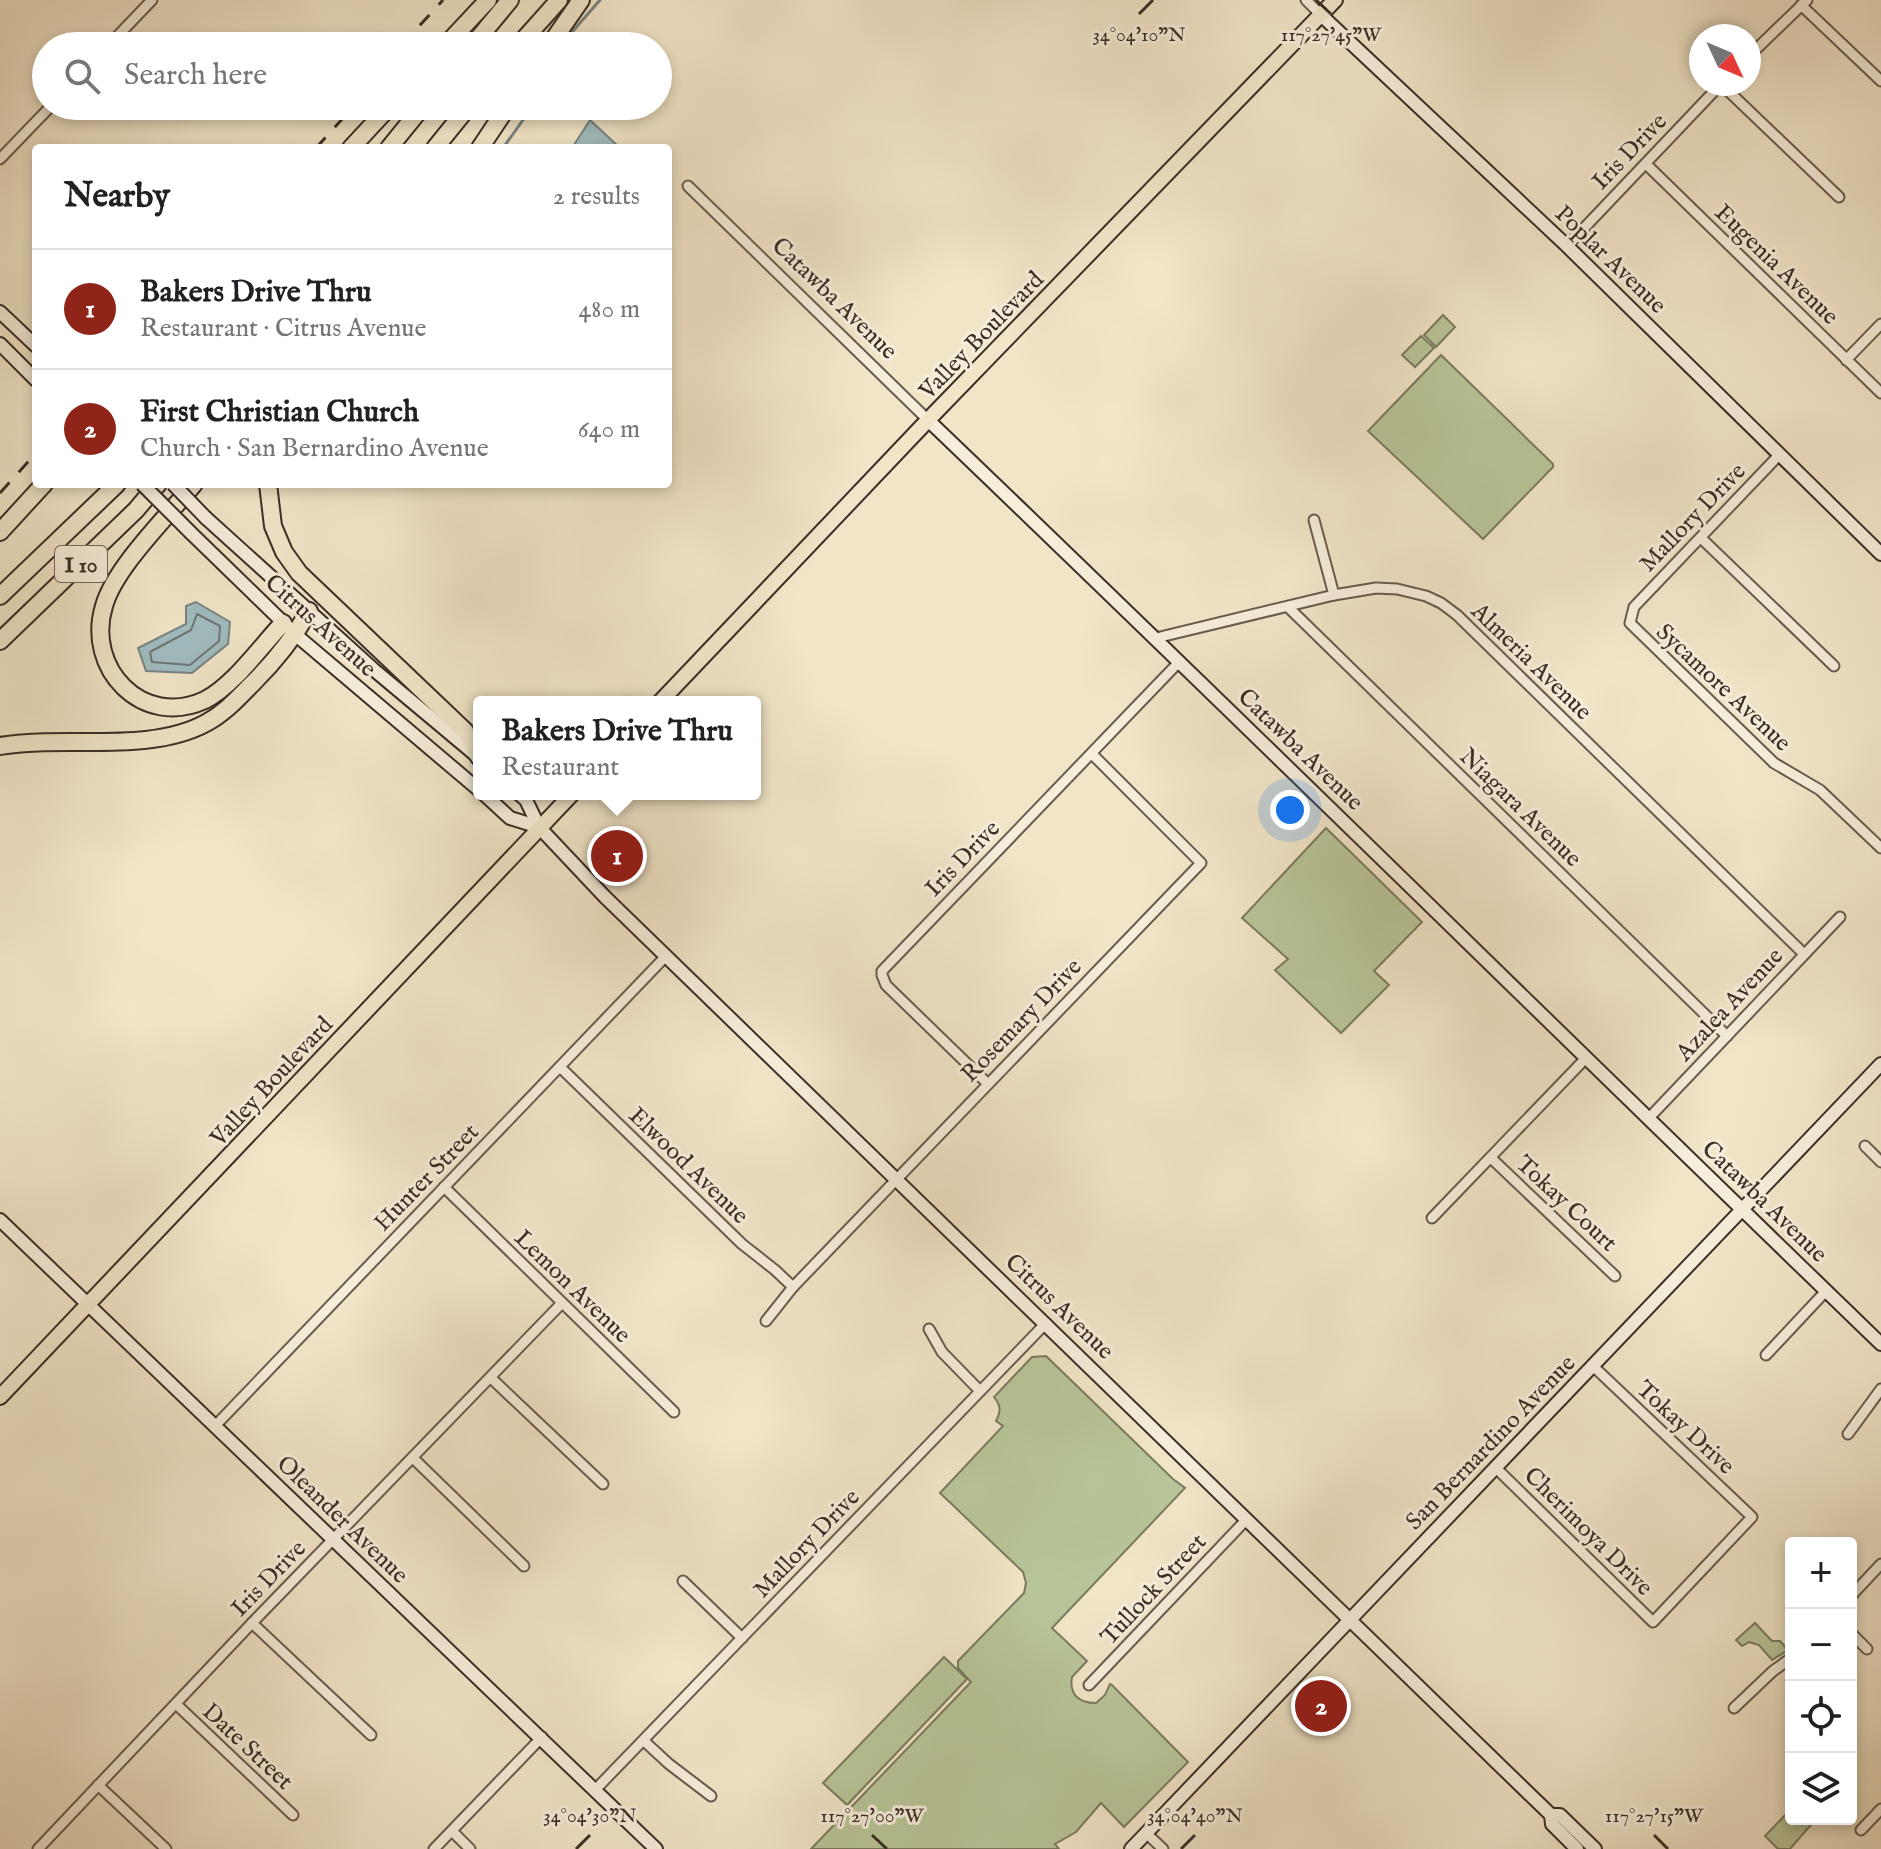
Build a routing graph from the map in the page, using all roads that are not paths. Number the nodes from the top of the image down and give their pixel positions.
1 (152, 0) edge
2 (488, 0) edge
3 (510, 0) edge
4 (559, 0) edge
5 (581, 0) edge
6 (1306, 0) edge
7 (1335, 0) edge
8 (1804, 3) edge
9 (1321, 15) junction
10 (121, 32) edge
11 (458, 32) edge
12 (484, 32) edge
13 (530, 32) edge
14 (559, 32) edge
15 (1761, 44) edge
16 (1881, 81) edge
17 (1710, 96) edge
18 (1734, 96) edge
19 (38, 120) edge
20 (377, 120) edge
21 (412, 120) edge
22 (458, 120) edge
23 (499, 120) edge
24 (355, 144) edge
25 (392, 144) edge
26 (438, 144) edge
27 (483, 144) edge
28 (0, 159) edge
29 (1646, 164) junction
30 (688, 186) dead end
31 (1839, 197) dead end
32 (1567, 246) junction
33 (0, 312) edge
34 (1881, 324) edge
35 (32, 342) edge
36 (0, 344) edge
37 (1846, 360) junction
38 (32, 376) edge
39 (1881, 393) edge
40 (928, 420) junction
41 (1780, 454) junction
42 (40, 488) edge
43 (113, 488) edge
44 (146, 488) edge
45 (155, 488) edge
46 (177, 488) edge
47 (191, 488) edge
48 (268, 488) edge
49 (1314, 520) dead end
50 (0, 532) edge
51 (1701, 538) junction
52 (1881, 554) edge
53 (1334, 595) junction
54 (0, 596) edge
55 (1288, 607) junction
56 (1634, 607) joint
57 (309, 611) junction
58 (290, 629) junction
59 (1156, 638) junction
60 (0, 641) edge
61 (1180, 661) junction
62 (1834, 666) dead end
63 (666, 696) edge
64 (0, 746) edge
65 (473, 746) edge
66 (473, 753) edge
67 (1092, 754) junction
68 (473, 785) edge
69 (490, 800) edge
70 (526, 800) edge
71 (566, 800) edge
72 (539, 827) junction
73 (1881, 848) edge
74 (1840, 917) dead end
75 (1804, 954) junction
76 (666, 956) junction
77 (1727, 1036) junction
78 (1585, 1059) junction
79 (1881, 1064) edge
80 (560, 1067) junction
81 (987, 1083) junction
82 (1648, 1119) junction
83 (1865, 1146) dead end
84 (1491, 1158) junction
85 (1881, 1162) edge
86 (897, 1179) junction
87 (444, 1187) junction
88 (1743, 1209) junction
89 (1432, 1218) dead end
90 (0, 1220) edge
91 (1615, 1276) dead end
92 (793, 1287) junction
93 (1826, 1291) junction
94 (562, 1303) junction
95 (90, 1304) junction
96 (766, 1321) dead end
97 (1046, 1323) junction
98 (929, 1329) dead end
99 (1881, 1344) edge
100 (1766, 1355) dead end
101 (1593, 1366) junction
102 (491, 1378) junction
103 (1881, 1389) edge
104 (980, 1391) junction
105 (0, 1397) edge
106 (674, 1412) dead end
107 (215, 1426) junction
108 (1848, 1434) dead end
109 (414, 1459) junction
110 (1496, 1468) junction
111 (603, 1484) dead end
112 (1246, 1520) junction
113 (333, 1540) junction
114 (1881, 1564) edge
115 (524, 1566) dead end
116 (683, 1581) dead end
117 (1857, 1590) edge
118 (1350, 1621) junction
119 (1653, 1622) joint
120 (252, 1623) junction
121 (742, 1638) junction
122 (1857, 1639) edge
123 (1867, 1649) dead end
124 (1785, 1662) edge
125 (1089, 1685) dead end
126 (176, 1704) junction
127 (1734, 1708) dead end
128 (371, 1735) dead end
129 (542, 1737) junction
130 (644, 1741) junction
131 (98, 1785) junction
132 (595, 1790) junction
133 (711, 1796) dead end
134 (1881, 1809) edge
135 (293, 1815) dead end
136 (1551, 1815) junction
137 (1861, 1830) dead end
138 (452, 1831) junction
139 (1146, 1833) junction
140 (38, 1849) edge
141 (166, 1849) edge
142 (434, 1849) edge
143 (470, 1849) edge
144 (656, 1849) edge
145 (1131, 1849) edge
146 (1163, 1849) edge
147 (1577, 1849) edge
148 (1595, 1849) edge

1 - 10 street
2 - 11 highway
3 - 12 highway
4 - 13 highway
5 - 14 highway
6 - 9 street, Poplar Avenue
7 - 9 main road, Valley Boulevard
8 - 15 street
8 - 16 street
9 - 32 main road, Poplar Avenue
9 - 40 main road, Valley Boulevard
17 - 29 street, Iris Drive
18 - 31 street
19 - 28 street
20 - 24 highway
21 - 25 highway
22 - 26 highway
23 - 27 highway
29 - 32 street, Iris Drive
29 - 37 street, Eugenia Avenue
30 - 40 street, Catawba Avenue
32 - 41 main road, Poplar Avenue
33 - 35 main road
34 - 37 street
36 - 38 main road
37 - 39 street, Eugenia Avenue
40 - 59 main road, Catawba Avenue
40 - 63 main road, Valley Boulevard
41 - 51 street, Mallory Drive
41 - 52 main road, Poplar Avenue
42 - 50 highway
43 - 54 highway, I 10
44 - 58 main road, Citrus Avenue, bridge
45 - 60 highway, I 10
46 - 57 main road, Citrus Avenue, bridge
47 - 58 highway
48 - 65 highway
49 - 53 street
51 - 56 street, Mallory Drive
51 - 62 street
53 - 55 street, Almeria Avenue
53 - 75 street, Almeria Avenue
55 - 59 street, Almeria Avenue
55 - 77 street, Niagara Avenue
56 - 73 street, Sycamore Avenue
57 - 58 highway
57 - 66 main road, Citrus Avenue
58 - 64 highway
58 - 68 main road, Citrus Avenue
59 - 61 main road, Catawba Avenue
61 - 67 street, Iris Drive
61 - 78 main road, Catawba Avenue
67 - 81 street, Iris Drive
67 - 81 street, Rosemary Drive
69 - 72 main road, Citrus Avenue
70 - 72 main road, Citrus Avenue
71 - 72 main road, Valley Boulevard
72 - 76 main road, Citrus Avenue
72 - 95 main road, Valley Boulevard
74 - 75 street, Azalea Avenue
75 - 77 street, Azalea Avenue
76 - 80 street, Hunter Street
76 - 86 main road, Citrus Avenue
77 - 82 street, Azalea Avenue
78 - 82 main road, Catawba Avenue
78 - 84 street
79 - 88 main road, San Bernardino Avenue
80 - 87 street, Hunter Street
80 - 92 street, Elwood Avenue
81 - 86 street, Rosemary Drive
82 - 88 main road, Catawba Avenue
83 - 85 street
84 - 89 street
84 - 91 street, Tokay Court
86 - 92 street, Rosemary Drive
86 - 97 main road, Citrus Avenue
87 - 94 street, Lemon Avenue
87 - 107 street, Hunter Street
88 - 93 main road, Catawba Avenue
88 - 101 main road, San Bernardino Avenue
90 - 95 main road, Oleander Avenue
92 - 96 street, Rosemary Drive
93 - 99 main road, Catawba Avenue
93 - 100 street
94 - 102 street, Iris Drive
94 - 106 street, Lemon Avenue
95 - 105 main road, Valley Boulevard
95 - 107 main road, Oleander Avenue
97 - 104 street, Mallory Drive
97 - 112 main road, Citrus Avenue
98 - 104 street
101 - 110 main road, San Bernardino Avenue
101 - 119 street, Tokay Drive
102 - 109 street, Iris Drive
102 - 111 street
103 - 108 street
104 - 121 street, Mallory Drive
107 - 113 main road, Oleander Avenue
109 - 113 street, Iris Drive
109 - 115 street
110 - 118 main road, San Bernardino Avenue
110 - 119 street, Cherimoya Drive
112 - 118 main road, Citrus Avenue
112 - 125 street, Tullock Street
113 - 120 street, Iris Drive
113 - 129 main road, Oleander Avenue
114 - 117 street
116 - 121 street
118 - 136 main road, Citrus Avenue
118 - 139 main road, San Bernardino Avenue
120 - 126 street, Iris Drive
120 - 128 street
121 - 130 street, Mallory Drive
122 - 123 street
124 - 127 street
126 - 131 street, Iris Drive
126 - 135 street, Date Street
129 - 132 main road, Oleander Avenue
129 - 138 street
130 - 132 street, Mallory Drive
130 - 133 street
131 - 140 street, Iris Drive
131 - 141 street
132 - 144 main road, Oleander Avenue
134 - 137 street
136 - 147 main road, Citrus Avenue
136 - 148 main road, Citrus Avenue
138 - 142 street
138 - 143 street
139 - 145 main road, San Bernardino Avenue
139 - 146 street

